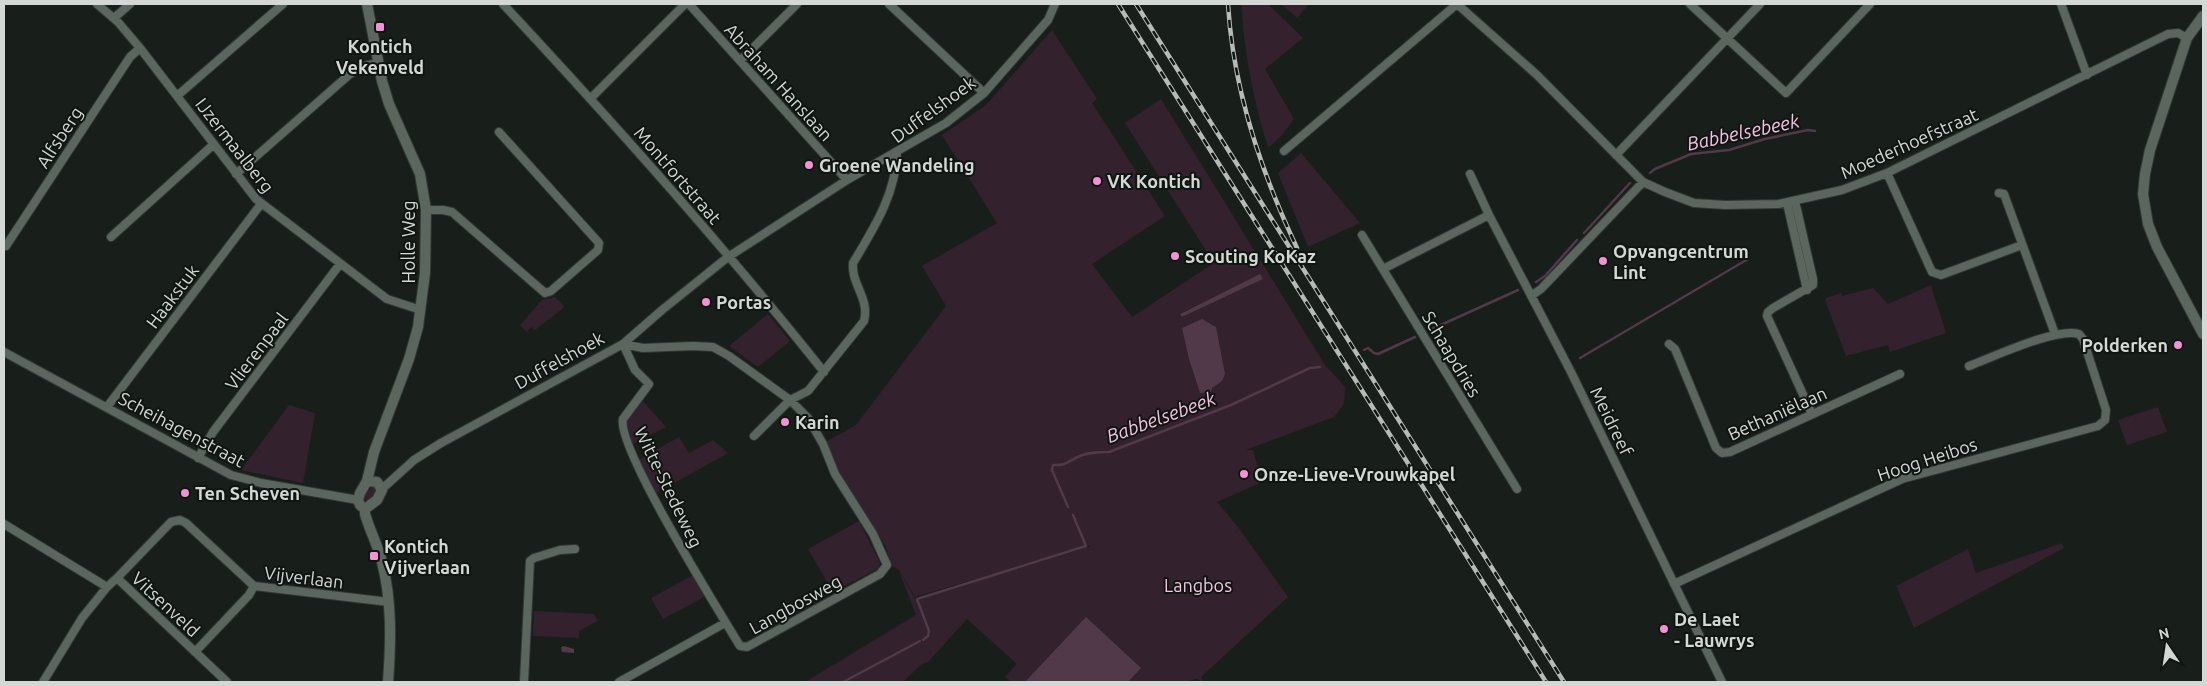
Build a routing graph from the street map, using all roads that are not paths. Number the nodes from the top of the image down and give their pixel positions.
1 (97, 4) edge
2 (130, 4) edge
3 (283, 4) edge
4 (367, 4) edge
5 (503, 4) edge
6 (684, 4) edge
7 (688, 4) edge
8 (797, 4) edge
9 (890, 4) edge
10 (1055, 4) edge
11 (1457, 4) edge
12 (1690, 4) edge
13 (1760, 4) edge
14 (1870, 4) edge
15 (2061, 4) edge
16 (2203, 16) edge
17 (114, 18) junction
18 (1727, 37) junction
19 (2187, 38) junction
20 (140, 48) junction
21 (740, 61) junction
22 (378, 63) junction
23 (2087, 75) junction
24 (984, 93) junction
25 (177, 96) junction
26 (591, 98) junction
27 (499, 132) dead end
28 (214, 144) junction
29 (1284, 151) dead end
30 (897, 152) junction
31 (1616, 155) junction
32 (1887, 173) junction
33 (236, 174) junction
34 (1470, 174) dead end
35 (847, 180) junction
36 (1643, 182) junction
37 (1999, 193) dead end
38 (1791, 202) junction
39 (261, 204) junction
40 (426, 210) junction
41 (1489, 215) junction
42 (1362, 235) dead end
43 (111, 236) dead end
44 (2022, 244) junction
45 (6, 246) dead end
46 (728, 257) junction
47 (340, 264) junction
48 (1383, 269) junction
49 (1531, 296) junction
50 (421, 310) junction
51 (2055, 334) junction
52 (2203, 334) edge
53 (623, 344) junction
54 (1669, 344) dead end
55 (4, 352) edge
56 (1969, 366) dead end
57 (824, 372) junction
58 (1900, 374) dead end
59 (790, 400) junction
60 (107, 406) junction
61 (1812, 414) junction
62 (754, 436) dead end
63 (198, 458) junction
64 (367, 481) junction
65 (382, 489) junction
66 (1518, 489) dead end
67 (358, 500) junction
68 (365, 509) junction
69 (4, 524) edge
70 (575, 549) dead end
71 (117, 578) junction
72 (1674, 584) junction
73 (254, 586) junction
74 (107, 588) junction
75 (389, 602) junction
76 (726, 623) junction
77 (195, 652) junction
78 (43, 682) edge
79 (228, 682) edge
80 (388, 682) edge
81 (524, 682) edge
82 (619, 682) edge
83 (1722, 682) edge

1 - 17 street, IJzermaalberg
2 - 17 street
3 - 25 street
4 - 22 street, Holle Weg
5 - 26 street, Montfortstraat
6 - 26 street
7 - 21 street, Abraham Hanslaan
8 - 21 street
9 - 24 street
10 - 24 street, Duffelshoek
11 - 29 street, Moederhoefstraat
11 - 31 street, Moederhoefstraat
12 - 18 street
13 - 18 street
14 - 18 street
15 - 23 street
16 - 19 street
17 - 20 street, IJzermaalberg
18 - 31 street
19 - 23 street, Moederhoefstraat
19 - 52 street
20 - 25 street, IJzermaalberg
20 - 45 street, Alfsberg
21 - 35 street, Abraham Hanslaan
22 - 33 street
22 - 40 street, Holle Weg
23 - 32 street, Moederhoefstraat
24 - 30 street, Duffelshoek
25 - 28 street, IJzermaalberg
26 - 46 street, Montfortstraat
27 - 40 street
28 - 33 street, IJzermaalberg
28 - 43 street
30 - 35 street
30 - 57 street, Duffelshoek
31 - 36 street, Moederhoefstraat
32 - 38 street, Moederhoefstraat
32 - 44 street
33 - 39 street, IJzermaalberg
34 - 41 street, Meidreef
35 - 46 street
36 - 38 street, Moederhoefstraat
36 - 49 street
37 - 44 street
38 - 61 street
39 - 47 street, IJzermaalberg
39 - 60 street, Haakstuk
40 - 50 street, Holle Weg
41 - 48 street
41 - 49 street, Meidreef
42 - 48 street, Schaapdries
44 - 51 street
46 - 53 street
46 - 57 street, Montfortstraat
47 - 50 street, IJzermaalberg
47 - 63 street, Vlierenpaal
48 - 66 street, Schaapdries
49 - 72 street, Meidreef
50 - 64 street, Holle Weg
51 - 56 street
51 - 72 street, Hoog Heibos
53 - 59 street, Duffelshoek
53 - 65 street, Duffelshoek
53 - 76 street, Witte-Stedeweg
54 - 61 street, Bethaniëlaan
55 - 60 street, Scheihagenstraat
57 - 59 street, Duffelshoek
58 - 61 street, Bethaniëlaan
59 - 62 street, Duffelshoek
59 - 76 street, Langbosweg
60 - 63 street, Scheihagenstraat
63 - 67 street, Scheihagenstraat
64 - 65 street
64 - 67 street
65 - 68 street, Duffelshoek
67 - 68 street
68 - 75 street
69 - 74 street, Vitsenveld
70 - 81 street
71 - 73 street, Vijverlaan
71 - 74 street, Vitsenveld
71 - 77 street, Vitsenveld
72 - 83 street, Meidreef
73 - 75 street, Vijverlaan
73 - 77 street
74 - 78 street
75 - 80 street
76 - 82 street, Langbosweg
77 - 79 street, Vitsenveld

